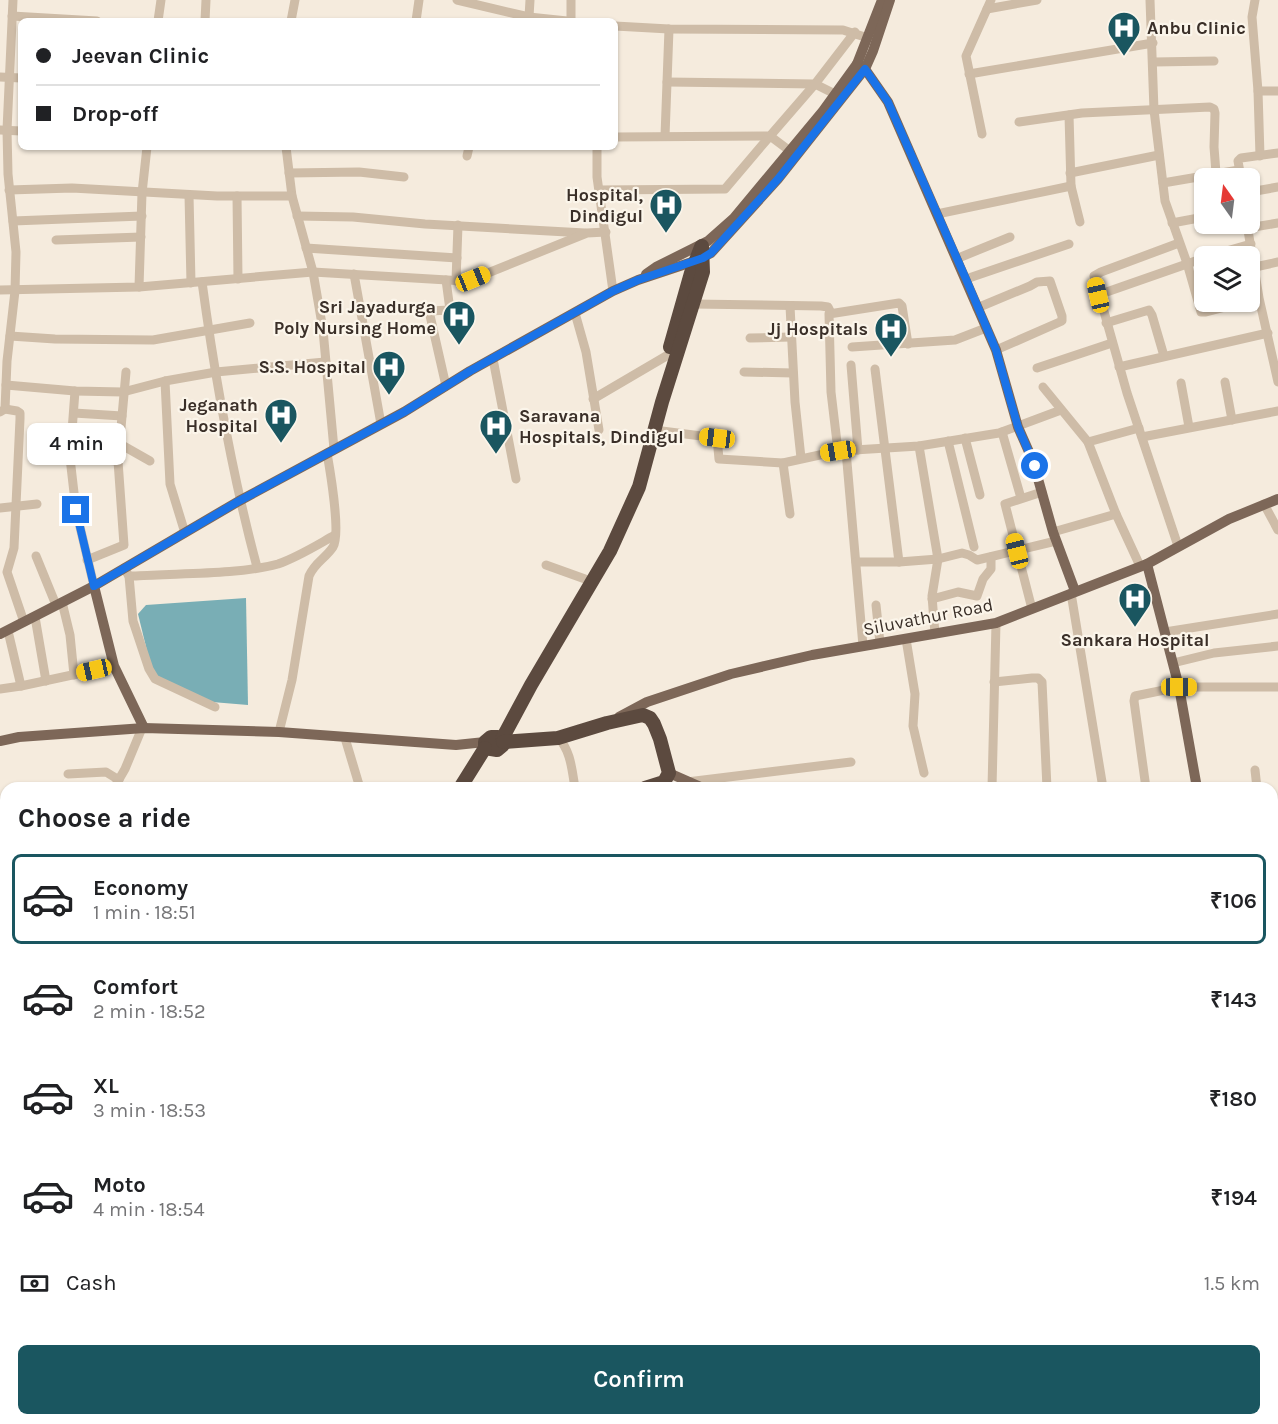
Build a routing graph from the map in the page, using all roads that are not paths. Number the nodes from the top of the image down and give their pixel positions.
1 (14, 0) edge
2 (161, 0) edge
3 (206, 0) edge
4 (295, 0) edge
5 (419, 0) edge
6 (457, 0) edge
7 (530, 0) edge
8 (571, 0) edge
9 (882, 0) edge
10 (890, 0) edge
11 (1037, 0) edge
12 (1150, 0) edge
13 (1255, 0) edge
14 (493, 4) edge
15 (989, 4) edge
16 (12, 16) junction
17 (528, 17) junction
18 (46, 18) edge
19 (158, 18) edge
20 (205, 18) edge
21 (292, 18) edge
22 (416, 18) edge
23 (538, 18) edge
24 (569, 18) edge
25 (618, 26) edge
26 (669, 30) junction
27 (855, 32) junction
28 (0, 35) edge
29 (12, 36) junction
30 (868, 38) junction
31 (1153, 43) junction
32 (0, 50) edge
33 (12, 51) junction
34 (1214, 61) dead end
35 (1154, 62) junction
36 (861, 66) junction
37 (969, 74) junction
38 (5, 77) edge
39 (667, 82) junction
40 (815, 84) junction
41 (1258, 91) junction
42 (1278, 91) edge
43 (835, 94) junction
44 (1154, 110) junction
45 (1069, 114) junction
46 (1019, 122) dead end
47 (4, 130) edge
48 (982, 134) dead end
49 (618, 136) edge
50 (664, 136) junction
51 (770, 136) junction
52 (147, 150) edge
53 (286, 150) edge
54 (597, 150) edge
55 (794, 153) junction
56 (1278, 153) edge
57 (1159, 155) junction
58 (1260, 156) junction
59 (1216, 168) edge
60 (1239, 168) edge
61 (290, 172) junction
62 (1070, 173) junction
63 (4, 174) edge
64 (404, 177) dead end
65 (1194, 177) edge
66 (1163, 183) junction
67 (1071, 186) junction
68 (1278, 187) edge
69 (9, 190) junction
70 (599, 190) junction
71 (1260, 190) edge
72 (142, 193) junction
73 (189, 195) junction
74 (237, 196) junction
75 (292, 196) junction
76 (0, 211) edge
77 (938, 214) junction
78 (142, 216) junction
79 (297, 216) junction
80 (12, 217) junction
81 (1194, 219) edge
82 (1080, 222) dead end
83 (1172, 223) junction
84 (1278, 223) edge
85 (458, 225) junction
86 (1260, 225) edge
87 (606, 232) junction
88 (587, 233) junction
89 (1249, 234) edge
90 (141, 237) junction
91 (1010, 237) dead end
92 (56, 240) dead end
93 (1179, 243) junction
94 (1070, 244) dead end
95 (1251, 244) joint
96 (1244, 246) edge
97 (306, 248) junction
98 (700, 255) junction
99 (457, 258) junction
100 (956, 259) junction
101 (1194, 261) edge
102 (1278, 262) edge
103 (1187, 263) junction
104 (1260, 266) edge
105 (313, 272) junction
106 (354, 274) junction
107 (238, 279) junction
108 (966, 279) junction
109 (451, 280) junction
110 (638, 280) junction
111 (202, 282) junction
112 (191, 283) junction
113 (139, 286) junction
114 (1194, 288) edge
115 (0, 290) edge
116 (15, 291) junction
117 (613, 291) junction
118 (1098, 295) junction
119 (693, 304) junction
120 (790, 306) junction
121 (977, 308) junction
122 (1260, 312) edge
123 (575, 313) junction
124 (831, 313) junction
125 (250, 323) dead end
126 (1106, 323) junction
127 (986, 328) junction
128 (209, 331) junction
129 (10, 336) junction
130 (791, 337) junction
131 (1272, 337) edge
132 (750, 338) dead end
133 (1112, 343) junction
134 (908, 344) junction
135 (852, 348) dead end
136 (4, 349) edge
137 (996, 350) junction
138 (668, 355) junction
139 (1164, 357) junction
140 (493, 359) junction
141 (326, 362) junction
142 (851, 364) dead end
143 (1119, 367) junction
144 (1037, 368) dead end
145 (875, 369) dead end
146 (126, 372) dead end
147 (216, 372) junction
148 (744, 372) dead end
149 (793, 373) junction
150 (1277, 376) edge
151 (165, 381) junction
152 (1225, 382) dead end
153 (1181, 383) dead end
154 (6, 386) junction
155 (446, 386) junction
156 (1043, 387) dead end
157 (75, 391) junction
158 (123, 392) junction
159 (593, 399) junction
160 (2, 410) edge
161 (1061, 410) junction
162 (1278, 411) edge
163 (74, 413) junction
164 (122, 416) junction
165 (1232, 420) junction
166 (381, 424) junction
167 (1018, 427) junction
168 (1189, 427) junction
169 (599, 430) dead end
170 (654, 430) junction
171 (1002, 432) junction
172 (1141, 432) junction
173 (965, 438) junction
174 (948, 441) junction
175 (1088, 442) junction
176 (120, 444) junction
177 (920, 446) junction
178 (858, 450) junction
179 (885, 450) junction
180 (330, 451) junction
181 (842, 451) junction
182 (70, 458) junction
183 (801, 458) junction
184 (118, 461) junction
185 (150, 461) dead end
186 (783, 463) junction
187 (516, 479) dead end
188 (1042, 492) junction
189 (980, 495) dead end
190 (1021, 498) junction
191 (1278, 499) edge
192 (239, 501) junction
193 (37, 504) dead end
194 (1264, 504) junction
195 (18, 505) junction
196 (0, 508) edge
197 (790, 514) dead end
198 (1116, 514) junction
199 (1278, 530) edge
200 (185, 532) junction
201 (335, 535) junction
202 (1054, 537) junction
203 (1178, 546) junction
204 (974, 547) dead end
205 (1017, 551) junction
206 (36, 556) dead end
207 (991, 558) junction
208 (938, 559) junction
209 (87, 560) junction
210 (856, 562) junction
211 (899, 562) junction
212 (4, 564) edge
213 (546, 565) dead end
214 (1144, 565) junction
215 (257, 567) junction
216 (127, 572) junction
217 (585, 579) junction
218 (94, 586) junction
219 (1073, 592) junction
220 (932, 599) junction
221 (59, 604) junction
222 (876, 605) dead end
223 (1032, 609) junction
224 (1278, 614) edge
225 (35, 617) junction
226 (24, 622) junction
227 (996, 623) junction
228 (1165, 632) junction
229 (4, 633) edge
230 (935, 634) junction
231 (906, 639) junction
232 (880, 643) junction
233 (863, 646) junction
234 (1278, 646) edge
235 (1173, 663) junction
236 (114, 666) junction
237 (74, 675) junction
238 (46, 681) junction
239 (994, 682) junction
240 (21, 686) junction
241 (1179, 687) junction
242 (1278, 687) edge
243 (0, 689) edge
244 (673, 693) junction
245 (215, 707) dead end
246 (514, 717) junction
247 (607, 723) junction
248 (143, 728) junction
249 (279, 732) junction
250 (658, 733) junction
251 (345, 738) junction
252 (558, 738) junction
253 (523, 740) junction
254 (0, 741) edge
255 (494, 743) junction
256 (851, 762) dead end
257 (1255, 770) dead end
258 (669, 773) junction
259 (924, 773) dead end
260 (68, 774) dead end
261 (115, 782) edge
262 (118, 782) edge
263 (353, 782) edge
264 (358, 782) edge
265 (465, 782) edge
266 (574, 782) edge
267 (664, 782) edge
268 (687, 782) joint
269 (992, 782) edge
270 (1047, 782) edge
271 (1102, 782) edge
272 (1145, 782) edge
273 (1196, 782) edge
274 (1256, 782) edge

1 - 16 street
2 - 19 street
3 - 20 street
4 - 21 street
5 - 22 street
6 - 14 street
7 - 17 street
8 - 24 street
9 - 30 main road
10 - 36 main road
11 - 15 street
12 - 31 street
13 - 41 street
14 - 17 street
15 - 37 street
16 - 18 street
16 - 29 street
17 - 23 street
25 - 26 street
26 - 27 street
26 - 39 street
27 - 30 street
27 - 40 street
28 - 29 street
29 - 33 street
30 - 36 main road
31 - 35 street
31 - 37 street
32 - 33 street
33 - 38 street
34 - 35 street
35 - 44 street
36 - 43 main road
36 - 55 main road
36 - 77 main road
37 - 48 street
38 - 47 street
39 - 40 street
39 - 50 street
40 - 43 street
40 - 51 street
41 - 42 street
41 - 58 street
43 - 55 main road
44 - 45 street
44 - 57 street
44 - 59 street
45 - 46 street
45 - 62 street
47 - 63 street
49 - 50 street
50 - 51 street
51 - 55 street
51 - 70 street
52 - 72 street
53 - 61 street
54 - 70 street
55 - 98 main road
56 - 58 street
57 - 62 street
57 - 66 street
58 - 60 street
61 - 64 street
61 - 75 street
62 - 67 street
63 - 69 street
65 - 66 street
66 - 83 street
67 - 77 street
67 - 82 street
68 - 71 street
69 - 72 street
69 - 80 street
70 - 87 street
72 - 73 street
72 - 78 street
73 - 74 street
73 - 112 street
74 - 75 street
74 - 107 street
75 - 79 street
76 - 80 street
77 - 100 main road
78 - 80 street
78 - 90 street
79 - 85 street
79 - 97 street
80 - 116 street
81 - 83 street
83 - 93 street
84 - 86 street
85 - 88 street
85 - 99 street
87 - 88 street
87 - 117 street
88 - 109 street
89 - 95 street
90 - 92 street
90 - 113 street
91 - 100 street
93 - 103 street
93 - 118 street
94 - 108 street
95 - 96 street
97 - 99 street
97 - 105 street
98 - 110 main road
98 - 110 main road
98 - 119 highway
98 - 138 highway
99 - 109 street
100 - 108 main road
101 - 103 street
102 - 104 street
103 - 114 street
103 - 118 street
105 - 106 street
105 - 107 street
105 - 141 street
106 - 109 street
106 - 166 street
107 - 111 street
108 - 121 main road
109 - 155 street
110 - 117 main road
111 - 112 street
111 - 128 street
112 - 113 street
113 - 116 street
115 - 116 street
116 - 129 street
117 - 123 main road
118 - 126 street
119 - 120 street
119 - 170 highway
120 - 124 street
120 - 130 street
121 - 127 main road
121 - 137 street
122 - 131 street
123 - 140 main road
123 - 159 street
124 - 134 street
124 - 181 street
125 - 128 street
126 - 133 street
126 - 139 street
127 - 134 street
127 - 137 main road
128 - 129 street
128 - 147 street
129 - 136 street
130 - 132 street
130 - 149 street
131 - 139 street
131 - 150 street
133 - 143 street
133 - 144 street
134 - 135 street
136 - 154 street
137 - 167 main road
138 - 159 street
138 - 217 highway
139 - 143 street
140 - 155 main road
140 - 187 street
141 - 147 street
141 - 180 street
142 - 178 street
143 - 172 street
145 - 179 street
146 - 158 street
147 - 151 street
147 - 192 street
148 - 149 street
149 - 183 street
151 - 158 street
151 - 200 street
152 - 165 street
153 - 168 street
154 - 157 street
154 - 160 street
155 - 166 main road
156 - 161 street
157 - 158 street
157 - 163 street
158 - 164 street
159 - 169 street
160 - 195 street
161 - 167 street
161 - 175 street
162 - 165 street
163 - 164 street
163 - 182 street
164 - 176 street
165 - 168 street
166 - 180 main road
167 - 171 street
167 - 188 main road
168 - 172 street
170 - 186 street
170 - 246 highway
171 - 173 street
171 - 190 street
172 - 175 street
172 - 203 street
173 - 174 street
173 - 189 street
174 - 177 street
174 - 204 street
175 - 198 street
176 - 184 street
176 - 185 street
177 - 179 street
177 - 208 street
178 - 179 street
178 - 181 street
179 - 211 street
180 - 192 main road
180 - 201 street
181 - 183 street
181 - 210 street
182 - 184 street
182 - 209 street
183 - 186 street
184 - 209 street
186 - 197 street
188 - 190 street
188 - 202 main road
190 - 205 street
191 - 194 main road, Siluvathur Road
192 - 200 main road
192 - 215 street
193 - 195 street
194 - 199 street
194 - 203 main road, Siluvathur Road
195 - 196 street
195 - 212 street
198 - 202 street
198 - 214 street
200 - 216 main road
201 - 215 street
201 - 249 street
202 - 205 street
202 - 219 main road
203 - 214 main road, Siluvathur Road
205 - 207 street
205 - 223 street
206 - 221 street
207 - 208 street
207 - 220 street
208 - 211 street
208 - 220 street
209 - 218 street
210 - 211 street
210 - 233 street
212 - 226 street
213 - 217 street
214 - 219 main road, Siluvathur Road
214 - 228 main road
215 - 216 street
216 - 218 main road
216 - 245 street
217 - 255 highway
218 - 221 main road
218 - 236 main road
219 - 223 main road, Siluvathur Road
219 - 271 street
220 - 230 street
221 - 225 main road
221 - 237 street
222 - 232 street
223 - 227 main road, Siluvathur Road
224 - 228 street
225 - 226 main road
225 - 238 street
226 - 229 main road
227 - 230 main road, Siluvathur Road
227 - 239 street
228 - 235 main road
229 - 240 street
230 - 231 main road, Siluvathur Road
231 - 232 main road, Siluvathur Road
231 - 259 street
232 - 233 main road, Siluvathur Road
233 - 244 main road, Siluvathur Road
234 - 235 street
235 - 241 main road
236 - 237 street
236 - 248 main road
237 - 238 street
238 - 240 street
239 - 269 street
239 - 270 street
240 - 243 street
241 - 242 street
241 - 272 street
241 - 273 main road
244 - 247 main road, Siluvathur Road
244 - 250 main road
246 - 253 highway
246 - 255 highway
247 - 250 highway
247 - 252 highway
248 - 249 main road
248 - 254 main road
248 - 262 street
249 - 251 main road
250 - 258 highway
251 - 255 main road
251 - 263 street
251 - 264 street
252 - 253 highway
252 - 266 street
253 - 255 highway
255 - 265 highway
256 - 268 street
257 - 274 street
258 - 267 highway
258 - 268 main road
260 - 261 street

